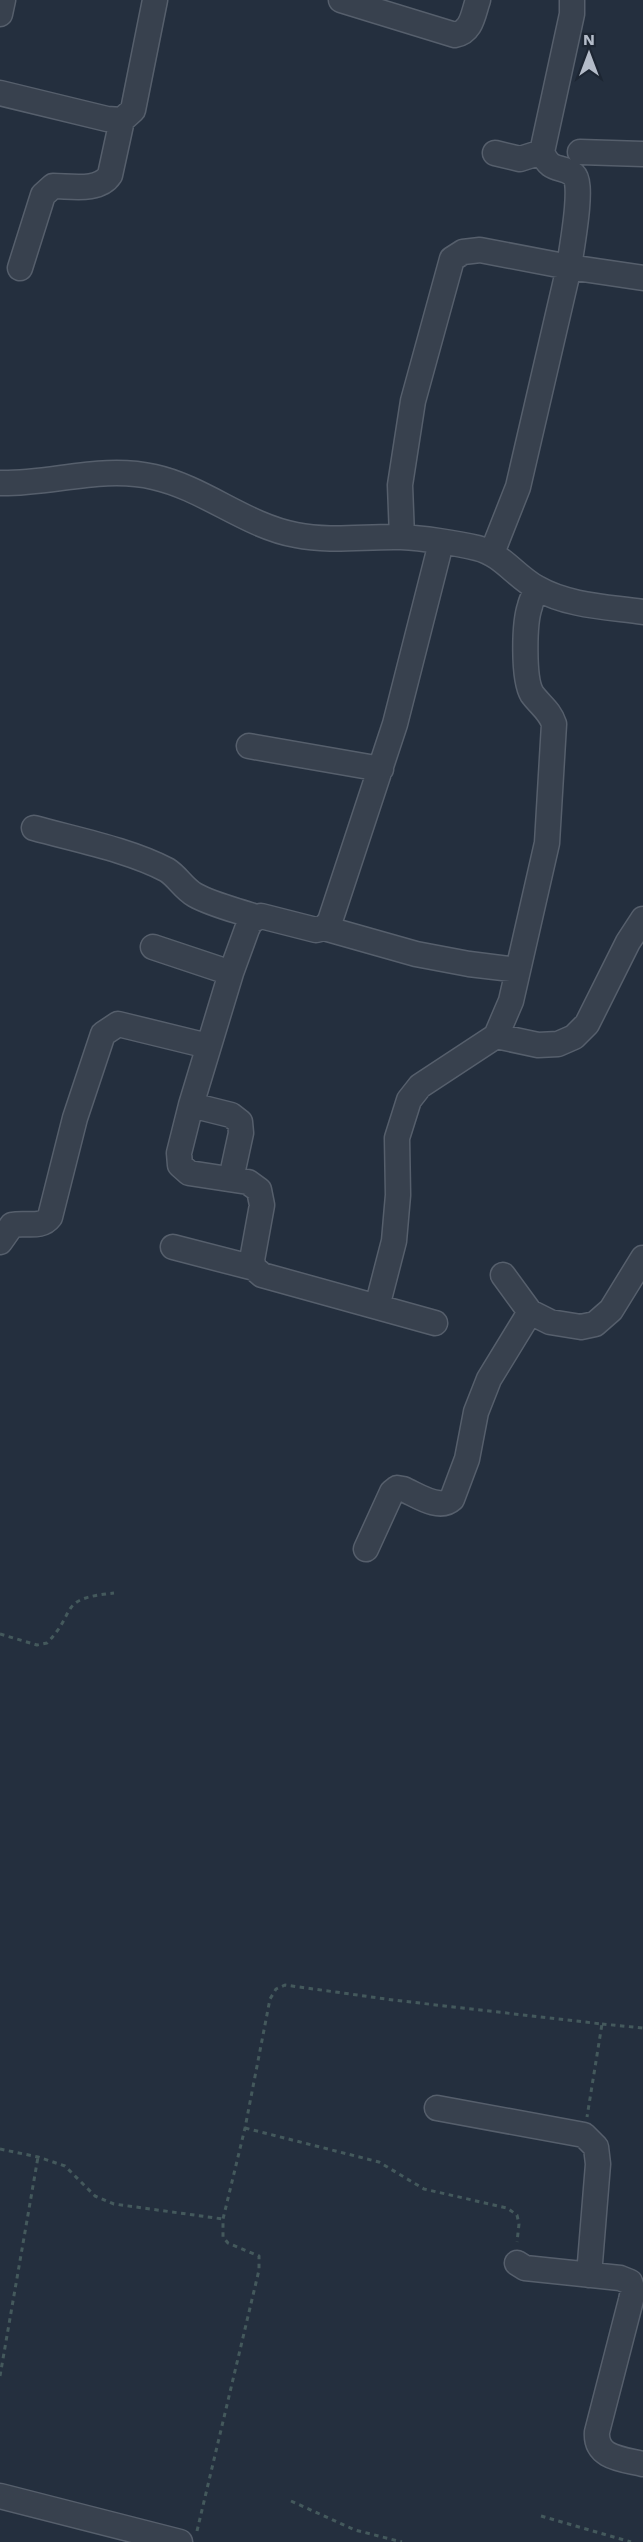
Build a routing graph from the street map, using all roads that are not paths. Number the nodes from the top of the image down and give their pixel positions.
1 (3, 0) edge
2 (155, 0) edge
3 (341, 0) edge
4 (478, 0) edge
5 (572, 0) edge
6 (0, 14) edge
7 (0, 93) edge
8 (122, 120) junction
9 (542, 152) junction
10 (580, 152) dead end
11 (495, 153) dead end
12 (643, 154) edge
13 (569, 267) junction
14 (20, 268) dead end
15 (643, 278) edge
16 (0, 483) edge
17 (402, 537) junction
18 (441, 543) junction
19 (492, 553) junction
20 (537, 589) junction
21 (643, 612) edge
22 (249, 746) dead end
23 (381, 770) junction
24 (34, 828) dead end
25 (256, 917) junction
26 (643, 919) edge
27 (324, 928) junction
28 (153, 947) dead end
29 (518, 970) junction
30 (231, 973) junction
31 (496, 1036) junction
32 (208, 1046) junction
33 (191, 1105) junction
34 (231, 1179) junction
35 (0, 1242) edge
36 (173, 1247) dead end
37 (643, 1258) edge
38 (254, 1268) junction
39 (503, 1275) dead end
40 (377, 1307) junction
41 (530, 1312) junction
42 (435, 1323) dead end
43 (366, 1549) dead end
44 (437, 2108) dead end
45 (518, 2263) road end
46 (589, 2275) junction
47 (643, 2464) edge
48 (0, 2496) edge
49 (180, 2542) edge

1 - 6 street
2 - 8 street
3 - 4 street
5 - 9 street
7 - 8 street
8 - 14 street
9 - 11 street
9 - 13 street
10 - 12 street
13 - 15 street
13 - 17 street
13 - 19 street
16 - 17 street
17 - 18 street
18 - 19 street
18 - 23 street
19 - 20 street
20 - 21 street
20 - 29 street
22 - 23 street
23 - 27 street
24 - 25 street
25 - 27 street
25 - 30 street
26 - 31 street
27 - 29 street
28 - 30 street
29 - 31 street
30 - 32 street
31 - 40 street
32 - 33 street
32 - 35 street
33 - 34 street
33 - 34 street
34 - 38 street
36 - 38 street
37 - 41 street
38 - 40 street
39 - 41 street
40 - 42 street
41 - 43 street
44 - 46 street
45 - 46 street
46 - 47 street
48 - 49 street

